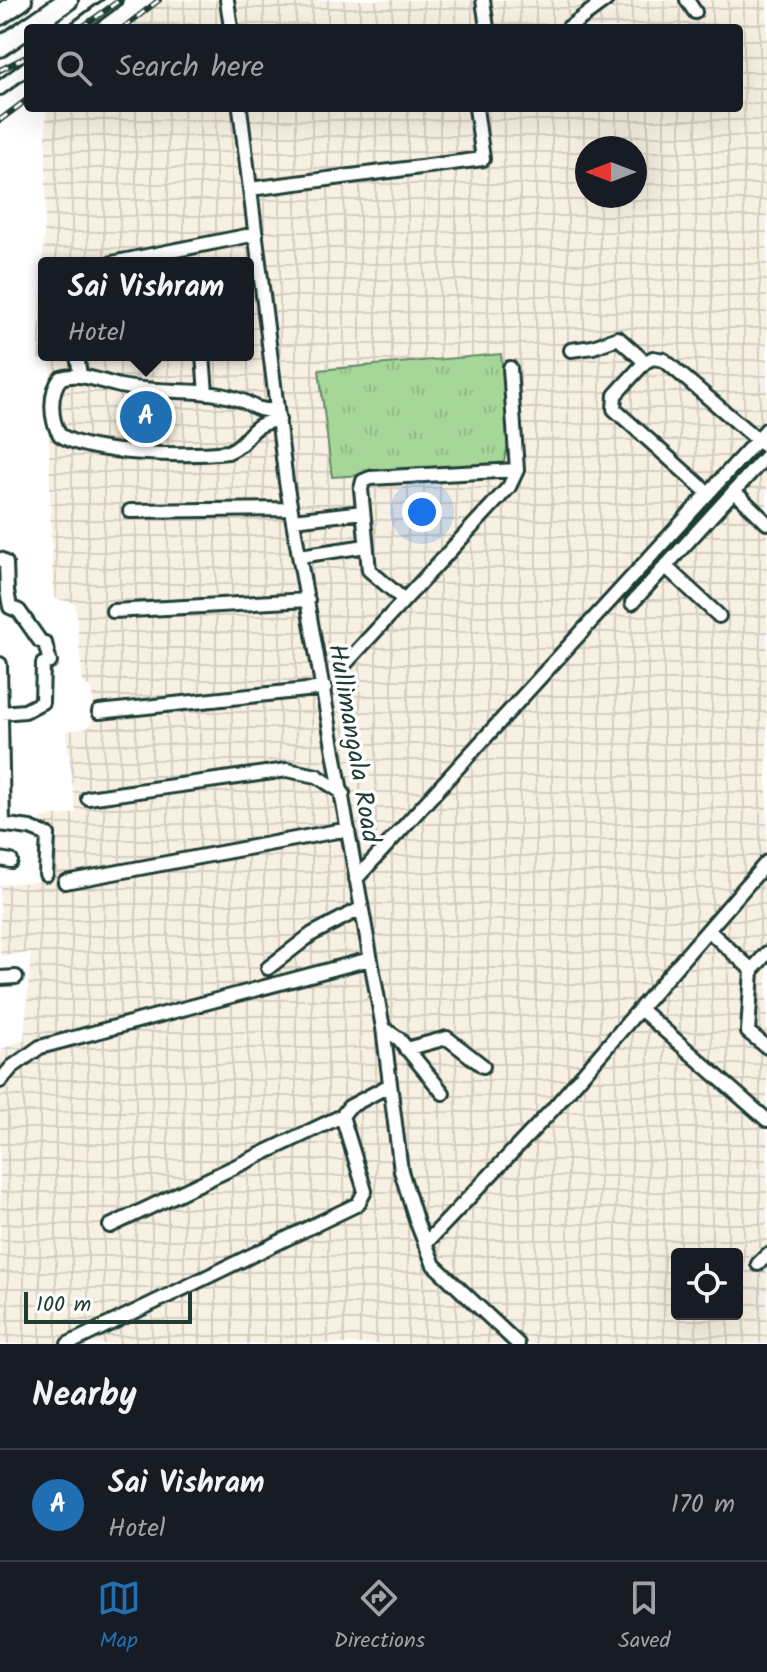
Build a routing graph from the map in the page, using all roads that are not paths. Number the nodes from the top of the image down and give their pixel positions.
1 (22, 0) edge
2 (68, 0) edge
3 (115, 0) edge
4 (227, 0) edge
5 (483, 0) edge
6 (606, 0) edge
7 (687, 0) edge
8 (695, 12) dead end
9 (0, 15) edge
10 (33, 24) edge
11 (82, 24) edge
12 (230, 24) edge
13 (486, 24) edge
14 (573, 24) edge
15 (24, 30) edge
16 (0, 47) edge
17 (24, 70) edge
18 (0, 88) edge
19 (240, 112) edge
20 (477, 112) edge
21 (250, 189) junction
22 (256, 234) junction
23 (194, 247) junction
24 (143, 257) edge
25 (195, 257) edge
26 (571, 350) dead end
27 (78, 361) edge
28 (203, 361) edge
29 (645, 362) junction
30 (510, 368) dead end
31 (80, 375) junction
32 (206, 393) junction
33 (278, 415) junction
34 (260, 416) junction
35 (764, 438) edge
36 (767, 455) edge
37 (517, 470) junction
38 (734, 491) junction
39 (708, 493) junction
40 (130, 511) dead end
41 (363, 512) junction
42 (292, 515) junction
43 (767, 523) edge
44 (366, 546) junction
45 (300, 556) junction
46 (0, 559) edge
47 (665, 566) junction
48 (308, 600) junction
49 (404, 600) junction
50 (632, 603) dead end
51 (113, 611) dead end
52 (719, 616) dead end
53 (0, 664) edge
54 (345, 664) dead end
55 (325, 688) junction
56 (99, 712) dead end
57 (2, 713) edge
58 (1, 729) edge
59 (343, 793) junction
60 (88, 798) dead end
61 (1, 824) edge
62 (348, 829) junction
63 (767, 862) edge
64 (46, 874) dead end
65 (356, 879) junction
66 (65, 882) dead end
67 (360, 909) junction
68 (708, 930) junction
69 (767, 953) edge
70 (370, 959) junction
71 (268, 968) dead end
72 (752, 970) junction
73 (16, 977) dead end
74 (0, 978) edge
75 (640, 1009) junction
76 (383, 1028) junction
77 (767, 1047) edge
78 (406, 1049) junction
79 (483, 1066) dead end
80 (0, 1081) edge
81 (390, 1085) junction
82 (443, 1093) dead end
83 (342, 1116) junction
84 (767, 1120) edge
85 (110, 1226) dead end
86 (425, 1244) junction
87 (68, 1344) edge
88 (518, 1344) edge

1 - 9 highway
2 - 10 highway
3 - 11 street
4 - 12 street
5 - 13 street
6 - 14 street
7 - 8 street
15 - 16 highway
17 - 18 street
19 - 21 street, Hullimangala Road
20 - 21 street
21 - 22 street, Hullimangala Road
22 - 23 street
22 - 33 street, Hullimangala Road
23 - 24 street
23 - 25 street
26 - 29 street
27 - 31 street
28 - 32 street
29 - 35 street
29 - 39 street
30 - 37 street
31 - 32 street
31 - 34 street
32 - 34 street
33 - 34 street
33 - 42 street, Hullimangala Road
35 - 39 street
36 - 38 street
37 - 41 street
37 - 49 street
38 - 43 street
38 - 47 street
39 - 65 street
40 - 42 street
41 - 42 street
41 - 44 street
42 - 45 street, Hullimangala Road
44 - 45 street
44 - 49 street
45 - 48 street, Hullimangala Road
46 - 57 street
47 - 50 street
47 - 52 street
48 - 51 street
48 - 55 street, Hullimangala Road
49 - 54 street
53 - 57 street
55 - 56 street
55 - 59 street, Hullimangala Road
57 - 58 street
58 - 61 street
59 - 60 street
59 - 62 street, Hullimangala Road
61 - 64 street
62 - 65 street, Hullimangala Road
62 - 66 street
63 - 68 street
65 - 67 street, Hullimangala Road
67 - 70 street, Hullimangala Road
67 - 71 street
68 - 72 street
68 - 75 street
69 - 72 street
70 - 76 street, Hullimangala Road
70 - 80 street
72 - 77 street
73 - 74 street
75 - 84 street
75 - 86 street
76 - 78 street
76 - 81 street, Hullimangala Road
78 - 79 street
78 - 82 street
81 - 83 street
81 - 86 street, Hullimangala Road
83 - 85 street
83 - 87 street
86 - 88 street, Hullimangala Road

